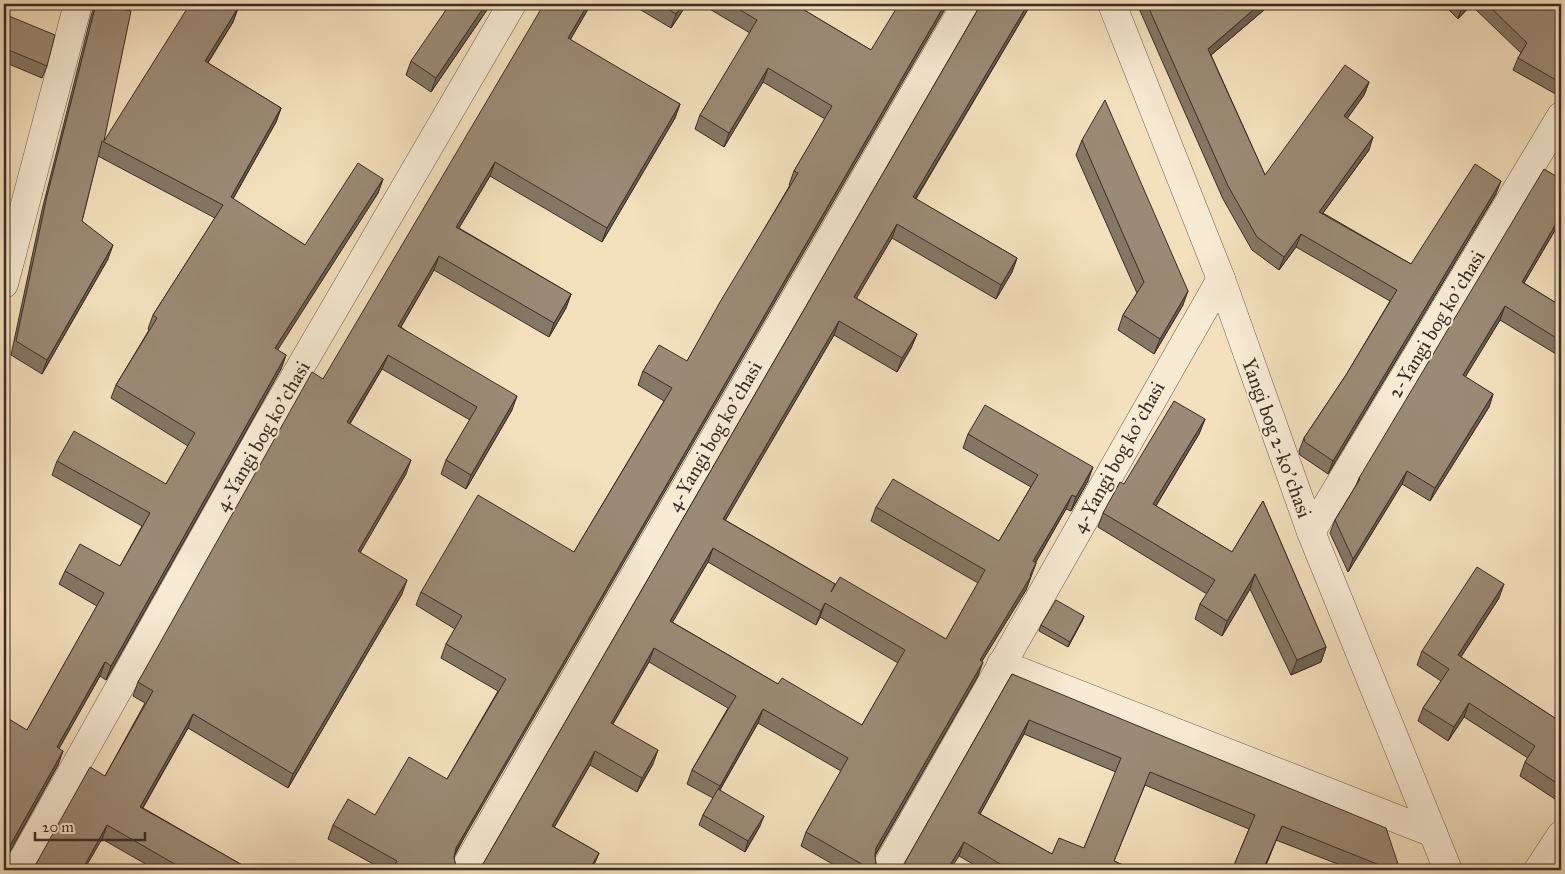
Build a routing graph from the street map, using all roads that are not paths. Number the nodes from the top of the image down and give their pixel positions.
1 (78, 4) edge
2 (512, 4) edge
3 (966, 4) edge
4 (1112, 4) edge
5 (1561, 116) edge
6 (1221, 279) junction
7 (4, 284) edge
8 (1311, 532) junction
9 (1001, 664) junction
10 (1433, 833) junction
11 (1561, 835) edge
12 (16, 870) edge
13 (464, 870) edge
14 (885, 870) edge
15 (1448, 870) edge
16 (1538, 870) edge

1 - 7 street
2 - 12 street, 4-Yangi bog koʼchasi
3 - 13 street, 4-Yangi bog koʼchasi
4 - 6 street, Yangi bog 2-koʼchasi
5 - 8 street, 2-Yangi bog koʼchasi
6 - 8 street, Yangi bog 2-koʼchasi
6 - 9 street, 4-Yangi bog koʼchasi
8 - 10 street, Yangi bog 2-koʼchasi
9 - 10 street
9 - 14 street, 4-Yangi bog koʼchasi
10 - 15 street, Yangi bog 2-koʼchasi
11 - 16 street

